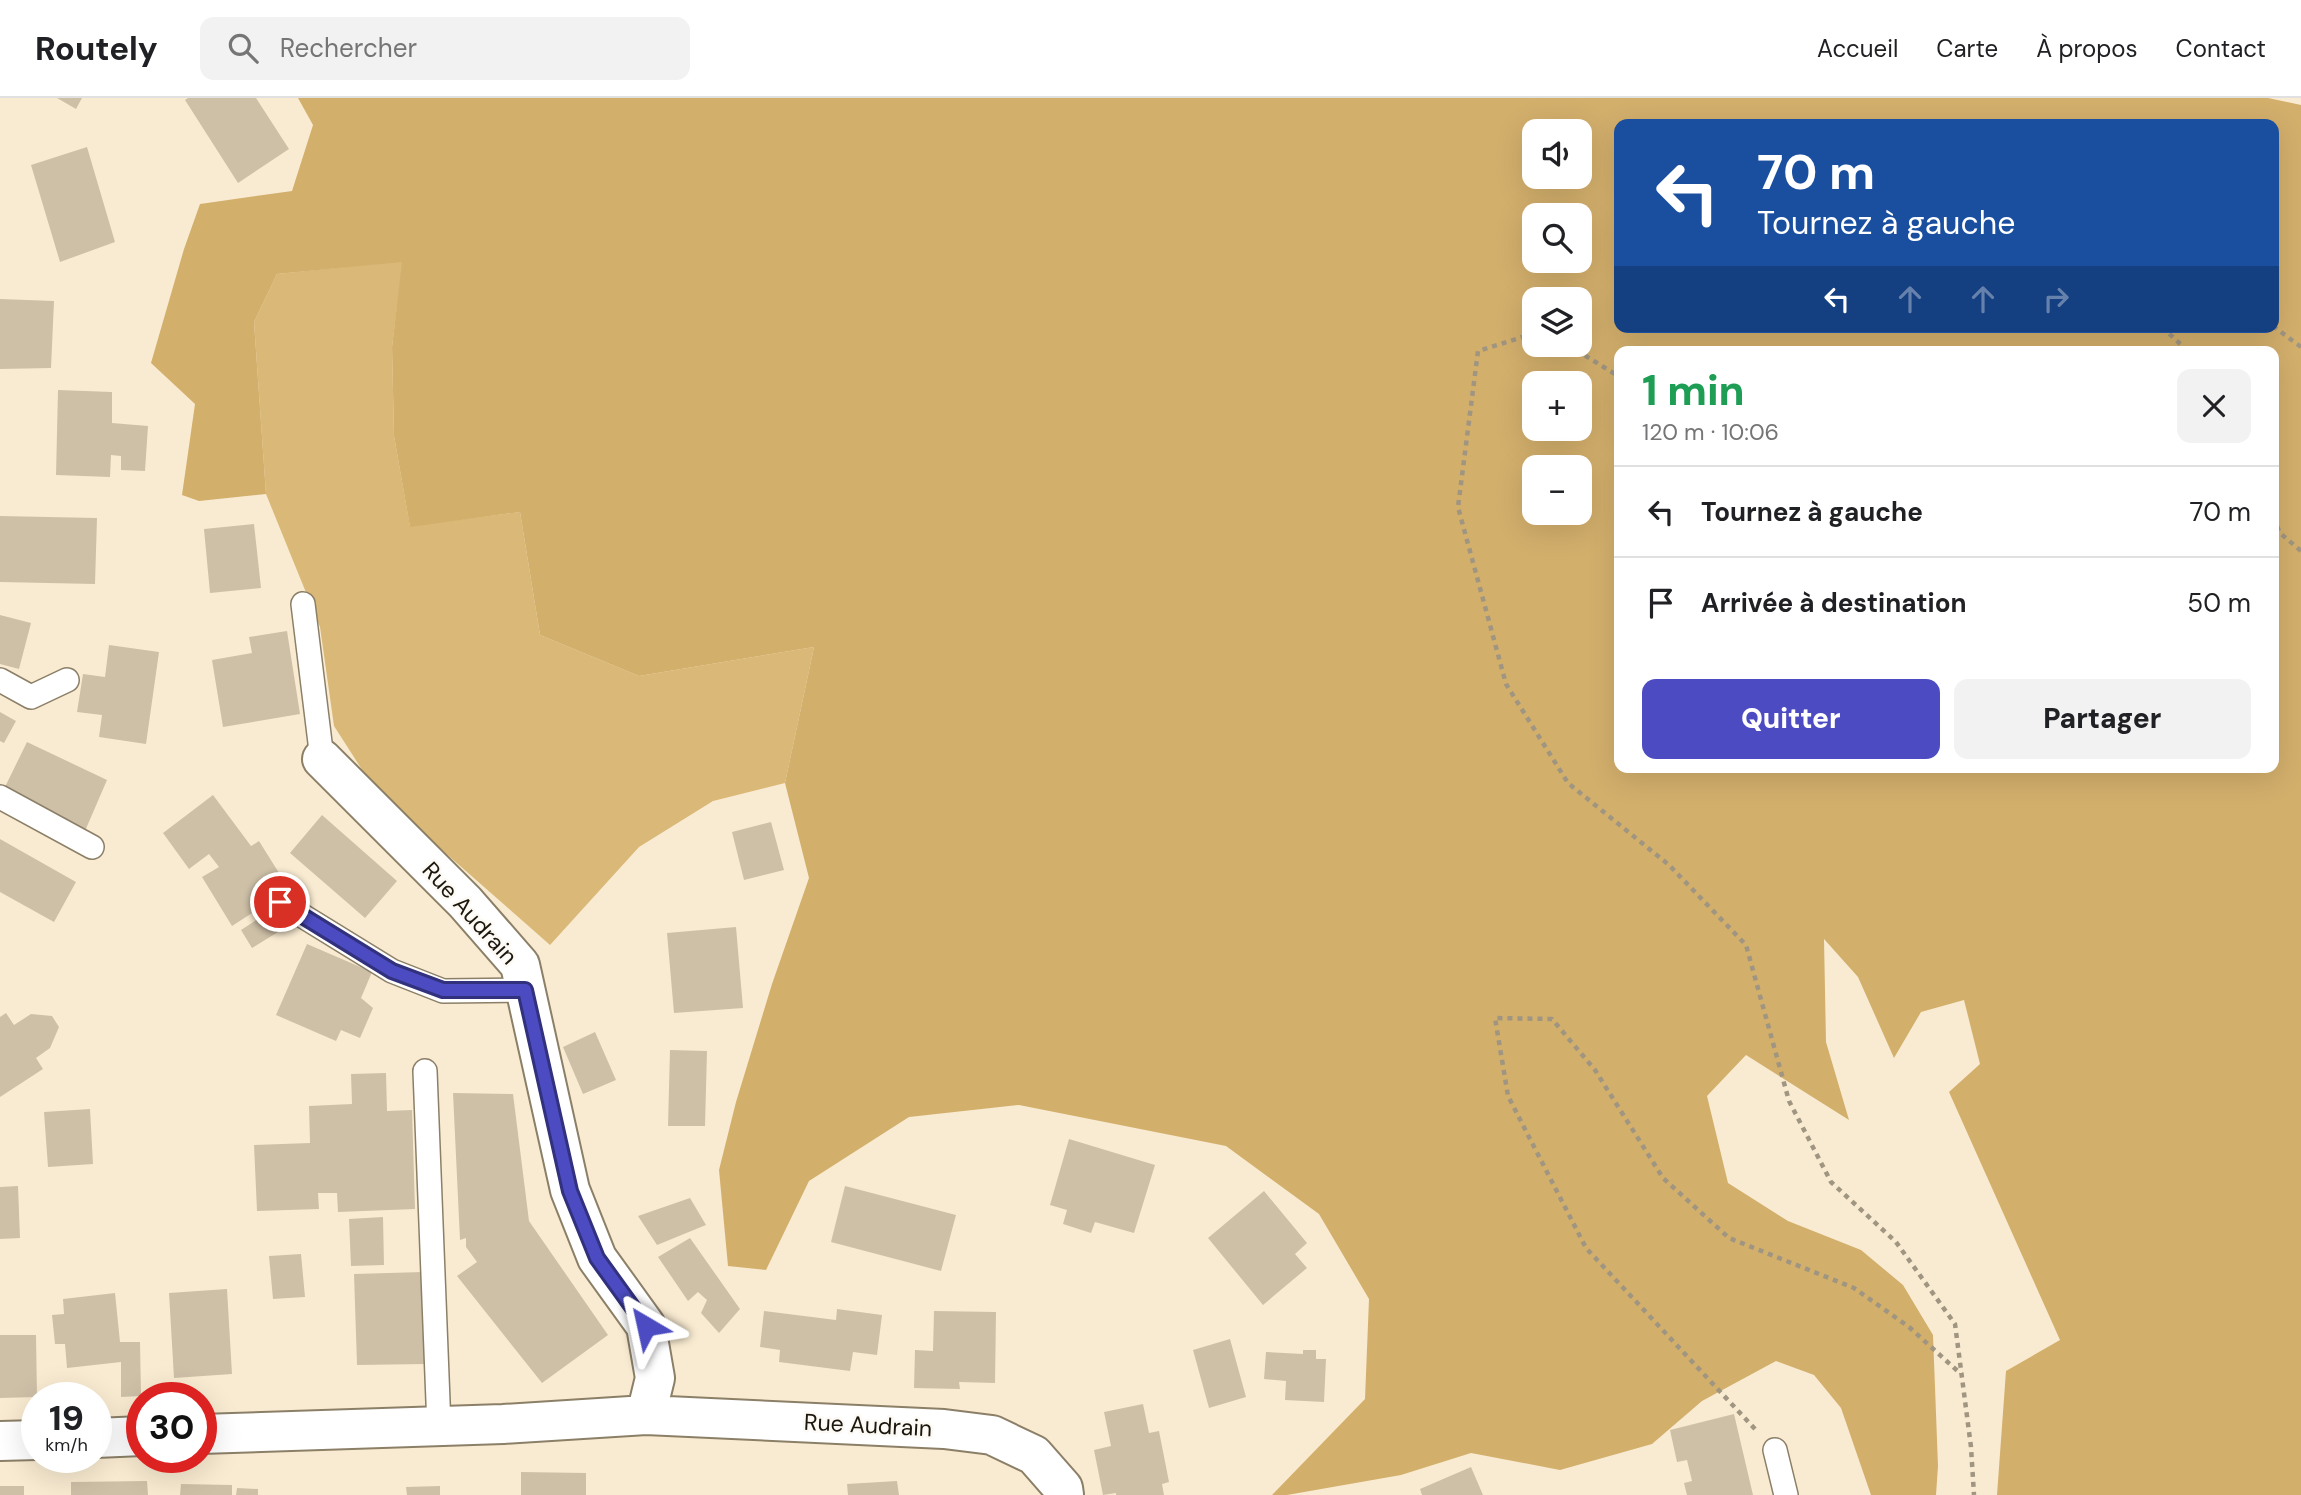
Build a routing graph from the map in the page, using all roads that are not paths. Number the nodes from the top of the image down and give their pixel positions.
1 (303, 604) dead end
2 (0, 680) edge
3 (67, 680) dead end
4 (322, 759) joint
5 (0, 797) edge
6 (92, 846) dead end
7 (280, 902) dead end
8 (525, 990) junction
9 (425, 1071) dead end
10 (646, 1415) junction
11 (439, 1427) junction
12 (217, 1434) edge
13 (21, 1440) edge
14 (0, 1441) edge
15 (1775, 1450) road end
16 (1064, 1495) edge
17 (1786, 1495) edge

1 - 4 lane
2 - 3 lane
4 - 8 street, Rue Audrain
5 - 6 lane
7 - 8 lane
8 - 10 street, Rue Audrain
9 - 11 lane
10 - 11 street, Rue Audrain
10 - 16 street, Rue Audrain
11 - 12 street, Rue Audrain
13 - 14 street
15 - 17 lane

